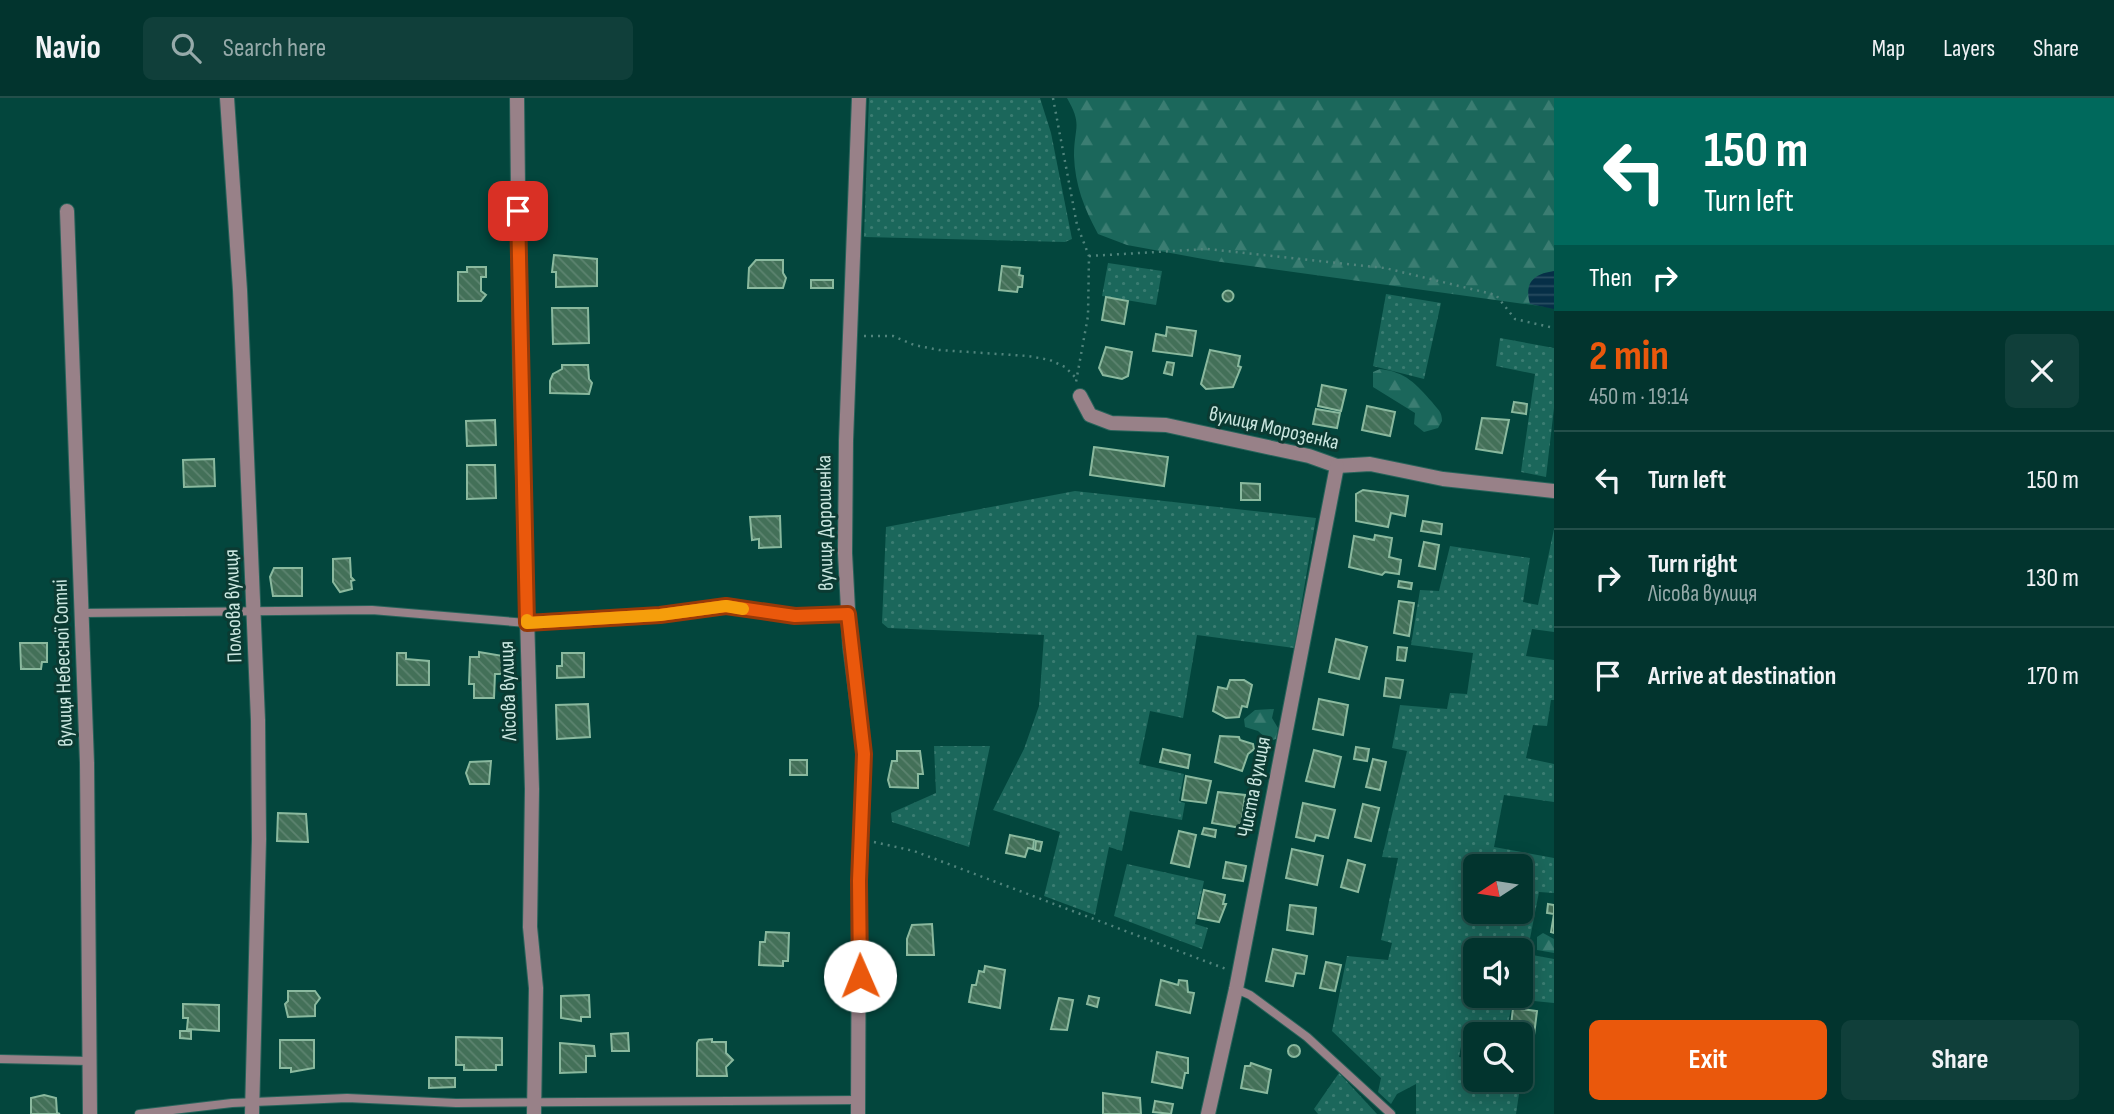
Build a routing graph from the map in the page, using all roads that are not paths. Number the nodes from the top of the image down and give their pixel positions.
1 (227, 98) edge
2 (517, 98) edge
3 (859, 98) edge
4 (67, 211) dead end
5 (1080, 396) road end
6 (1337, 466) junction
7 (1554, 491) edge
8 (254, 610) junction
9 (82, 613) junction
10 (848, 614) junction
11 (527, 623) junction
12 (1236, 989) junction
13 (0, 1059) edge
14 (88, 1061) junction
15 (858, 1107) edge
16 (252, 1108) edge
17 (534, 1108) edge
18 (90, 1114) edge
19 (139, 1114) edge
20 (1208, 1114) edge
21 (1391, 1114) edge

1 - 8 street, Польова вулиця
2 - 11 street, Лісова вулиця
3 - 10 street, вулиця Дорошенка
4 - 9 street, вулиця Небесної Сотні
5 - 6 street, вулиця Морозенка
6 - 7 street, вулиця Морозенка
6 - 12 street, Чиста вулиця
8 - 9 lane
8 - 11 lane
8 - 16 street, Польова вулиця
9 - 14 street, вулиця Небесної Сотні
10 - 11 lane
10 - 15 street, вулиця Дорошенка
11 - 17 street, Лісова вулиця
12 - 20 street, Чиста вулиця
12 - 21 lane
13 - 14 lane
14 - 18 street, вулиця Небесної Сотні
15 - 17 lane
16 - 17 lane
16 - 19 lane

